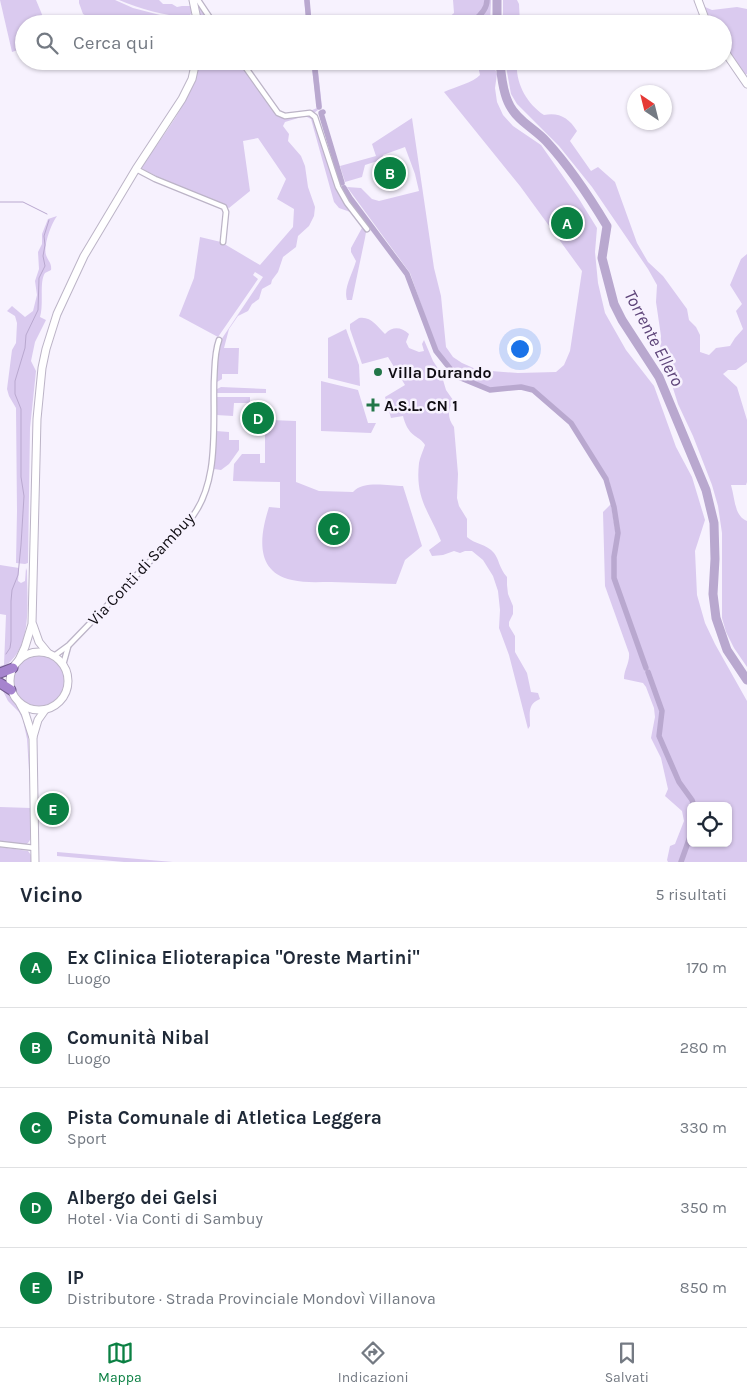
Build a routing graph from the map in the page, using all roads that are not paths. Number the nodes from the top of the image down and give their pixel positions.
1 (193, 0) edge
2 (198, 0) edge
3 (698, 0) edge
4 (196, 15) edge
5 (208, 15) edge
6 (704, 15) edge
7 (732, 62) edge
8 (194, 70) edge
9 (247, 70) edge
10 (747, 84) edge
11 (136, 169) junction
12 (367, 229) dead end
13 (223, 242) dead end
14 (219, 340) dead end
15 (32, 624) junction
16 (69, 645) junction
17 (51, 654) junction
18 (16, 664) junction
19 (64, 665) junction
20 (0, 672) edge
21 (0, 684) edge
22 (11, 690) junction
23 (20, 703) junction
24 (45, 710) junction
25 (33, 738) junction
26 (0, 844) edge
27 (35, 848) junction
28 (35, 862) edge

1 - 4 main road
2 - 5 street
3 - 6 main road
7 - 10 main road
8 - 11 main road
9 - 12 street
11 - 13 street
11 - 15 main road
14 - 16 street, Via Conti di Sambuy
15 - 17 main road
15 - 18 main road
16 - 17 street, Via Conti di Sambuy
16 - 19 street
17 - 18 main road
17 - 19 main road
18 - 20 highway
18 - 22 main road
19 - 24 main road
21 - 22 highway
22 - 23 main road
23 - 24 main road
23 - 25 main road
24 - 25 main road
25 - 27 main road
26 - 27 street
27 - 28 main road

